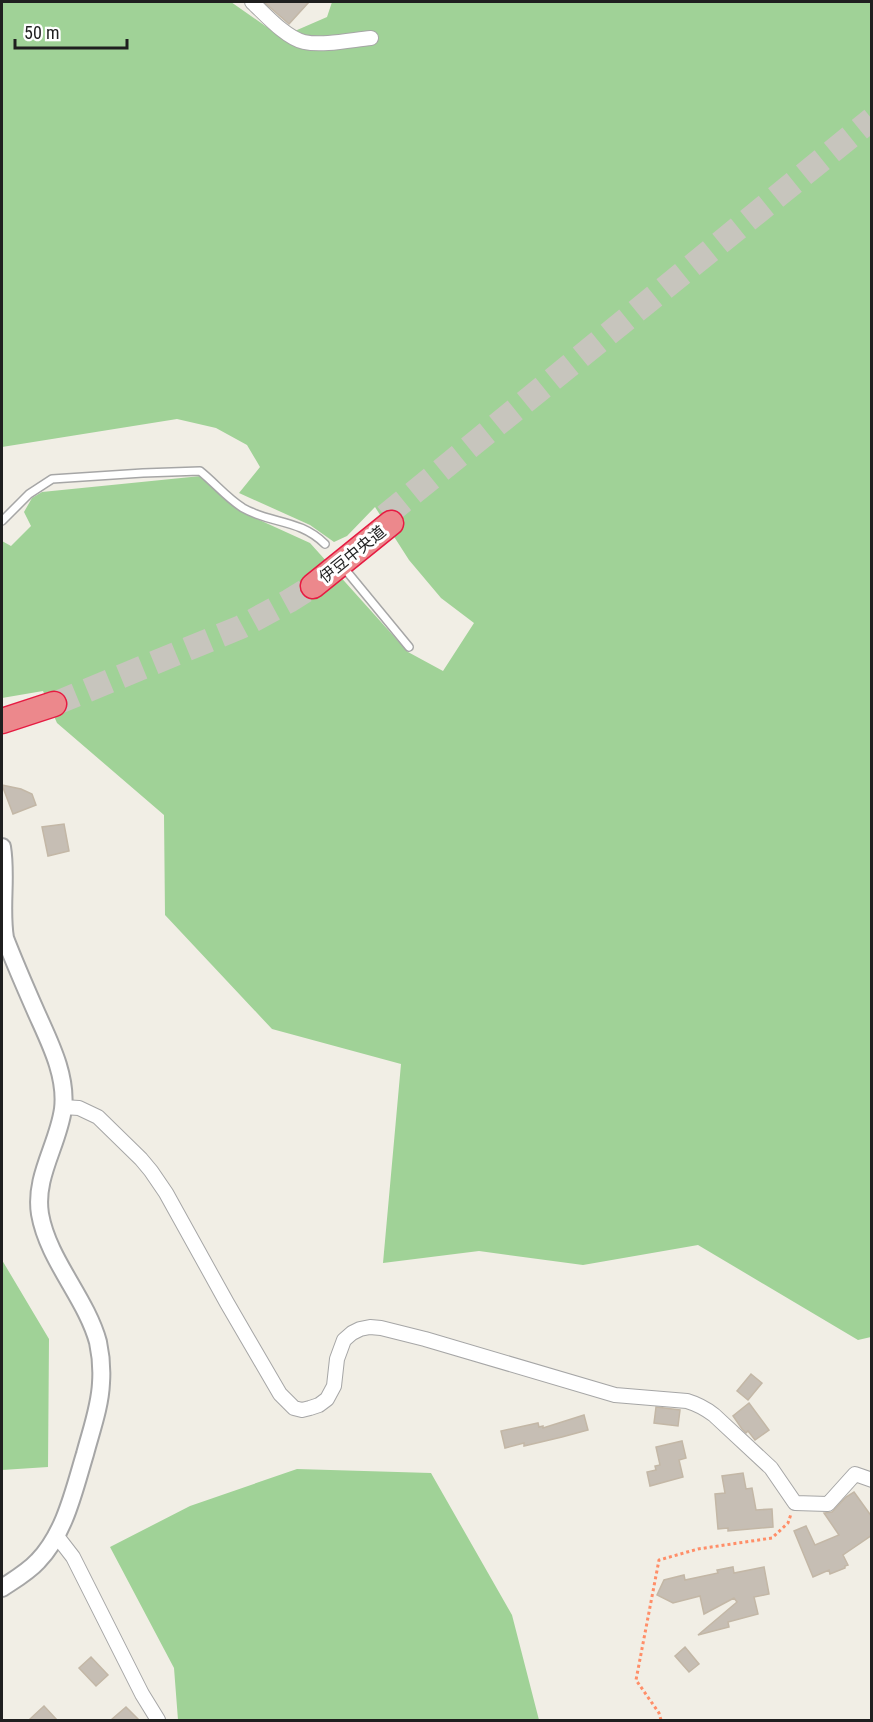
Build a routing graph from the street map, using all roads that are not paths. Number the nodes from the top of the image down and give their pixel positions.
1 (252, 2) edge
2 (370, 39) dead end
3 (388, 520) tunnel mouth
4 (2, 521) edge
5 (325, 544) dead end
6 (344, 568) dead end
7 (310, 582) tunnel mouth
8 (409, 647) dead end
9 (2, 714) edge
10 (2, 721) edge
11 (2, 847) edge
12 (63, 1107) junction
13 (872, 1480) edge
14 (56, 1535) junction
15 (2, 1588) edge
16 (158, 1720) edge

1 - 2 street
3 - 7 highway, 伊豆中央道
4 - 5 lane
6 - 8 lane
9 - 10 highway
11 - 12 street
12 - 13 street
12 - 14 street
14 - 15 street
14 - 16 street

